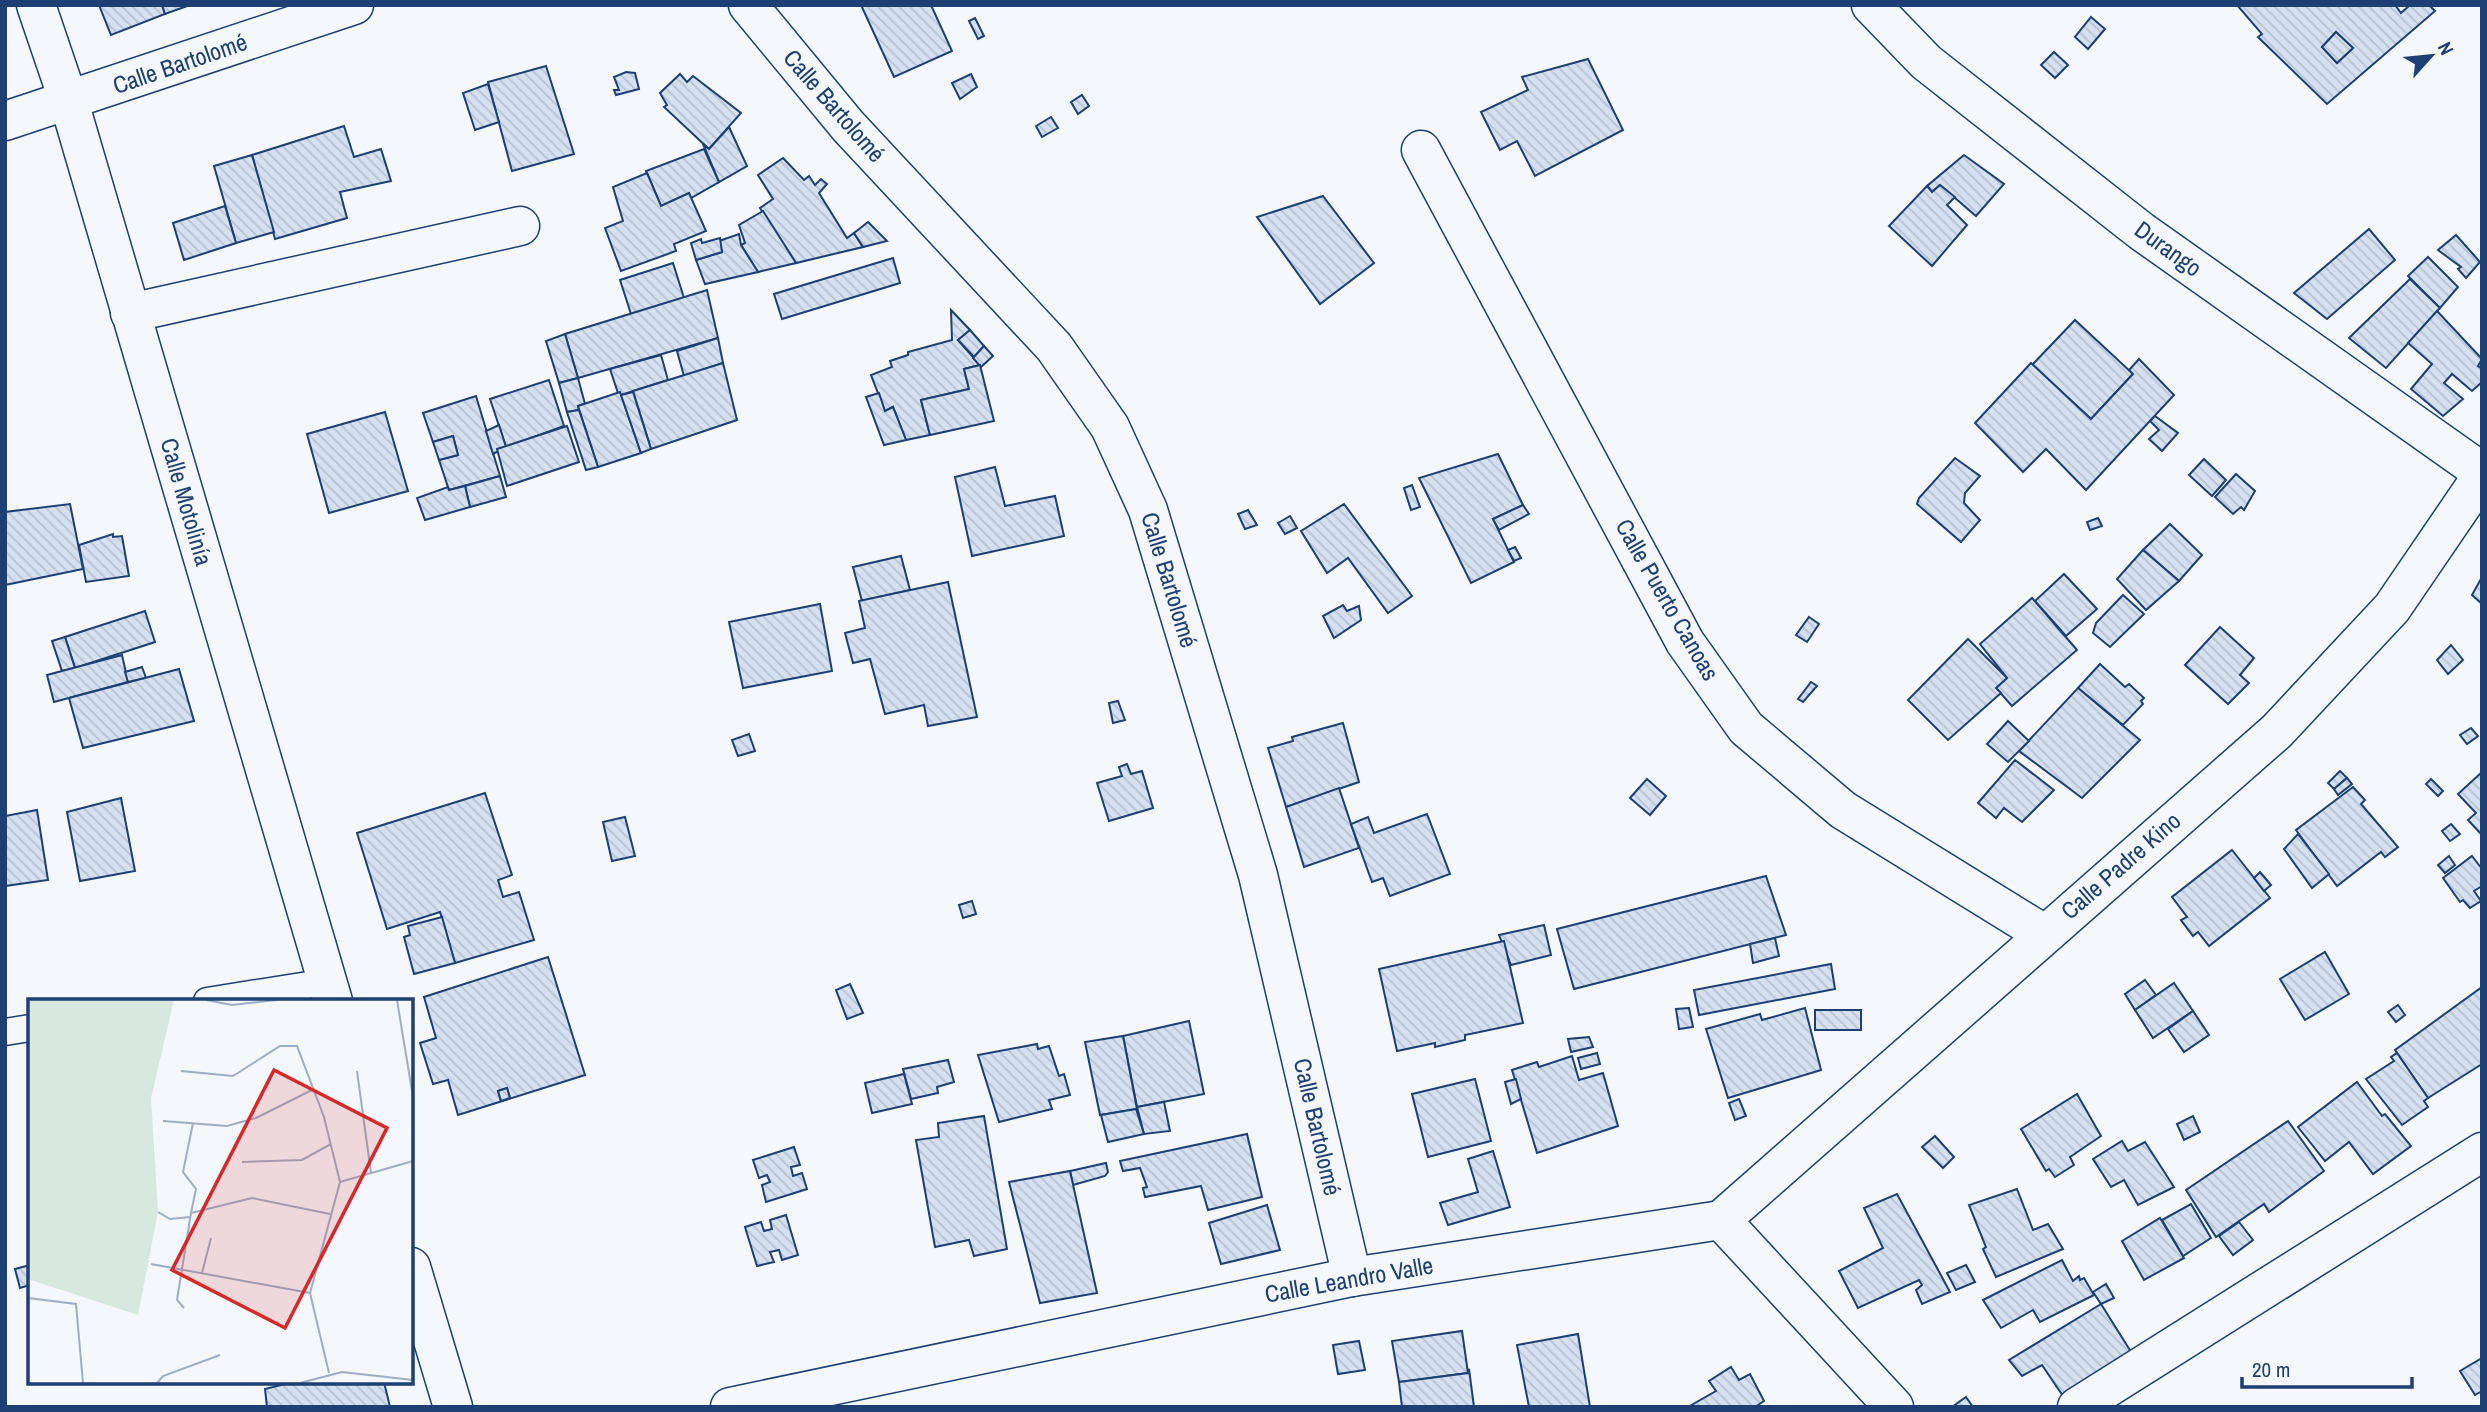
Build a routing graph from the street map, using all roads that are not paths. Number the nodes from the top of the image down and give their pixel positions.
1 (36, 5) edge
2 (354, 5) edge
3 (748, 5) edge
4 (1871, 5) edge
5 (69, 102) junction
6 (5, 121) edge
7 (1421, 150) dead end
8 (520, 226) dead end
9 (130, 313) junction
10 (2482, 474) edge
11 (2044, 934) junction
12 (330, 991) edge
13 (232, 999) edge
14 (28, 1028) edge
15 (5, 1032) edge
16 (2482, 1152) edge
17 (1721, 1220) junction
18 (413, 1274) edge
19 (1352, 1277) junction
20 (453, 1407) edge
21 (730, 1407) edge
22 (1894, 1407) edge
23 (2077, 1407) edge

1 - 5 street, Calle Motolinía
2 - 5 street, Calle Bartolomé
3 - 19 street, Calle Bartolomé
4 - 10 street, Durango
5 - 6 street, Calle Bartolomé
5 - 9 street, Calle Motolinía
7 - 11 street, Calle Puerto Canoas
8 - 9 street
9 - 12 street, Calle Motolinía
10 - 11 street, Calle Padre Kino
11 - 17 street, Calle Padre Kino
12 - 13 lane
14 - 15 lane
16 - 23 street
17 - 19 street, Calle Leandro Valle
17 - 22 street
18 - 20 street
19 - 21 street, Calle Leandro Valle

